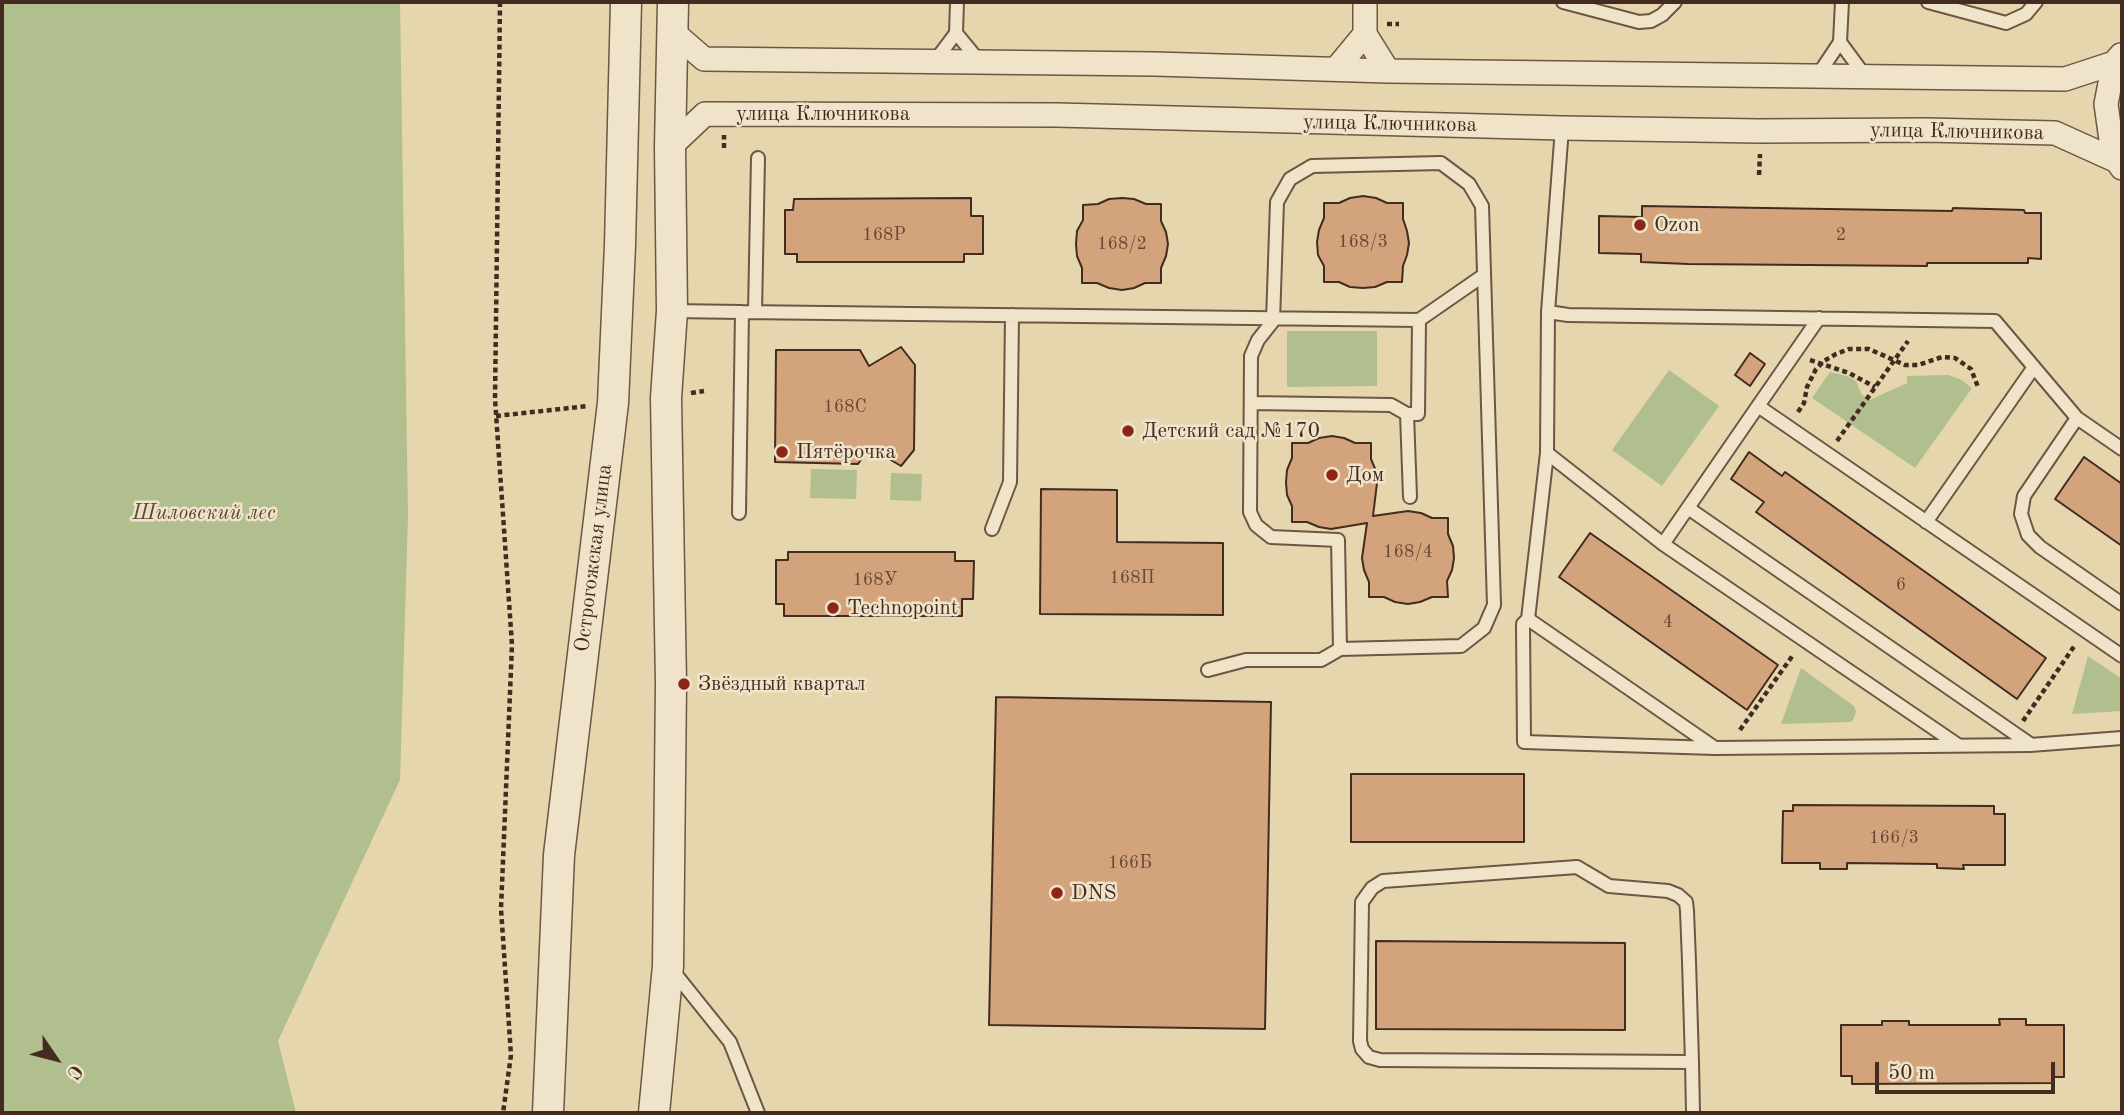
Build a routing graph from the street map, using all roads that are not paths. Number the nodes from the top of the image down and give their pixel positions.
1 (626, 2) edge
2 (673, 2) edge
3 (957, 2) edge
4 (1365, 2) edge
5 (1563, 2) edge
6 (1675, 2) edge
7 (1842, 2) edge
8 (1927, 2) edge
9 (2036, 2) edge
10 (673, 32) junction
11 (956, 33) junction
12 (1365, 34) junction
13 (1840, 42) junction
14 (2118, 58) edge
15 (935, 61) junction
16 (980, 62) junction
17 (1336, 69) junction
18 (1388, 71) junction
19 (1818, 75) junction
20 (1865, 76) junction
21 (1562, 128) junction
22 (670, 146) junction
23 (758, 158) dead end
24 (2120, 164) edge
25 (1484, 275) junction
26 (672, 311) junction
27 (742, 312) junction
28 (755, 312) junction
29 (1548, 312) junction
30 (1012, 315) junction
31 (1273, 318) junction
32 (1819, 318) junction
33 (1419, 320) junction
34 (2034, 367) junction
35 (1251, 403) junction
36 (1758, 406) junction
37 (1407, 414) junction
38 (2077, 418) junction
39 (2122, 449) edge
40 (1548, 453) junction
41 (1410, 497) dead end
42 (1688, 508) junction
43 (739, 513) dead end
44 (1926, 522) junction
45 (992, 529) dead end
46 (1663, 544) junction
47 (2122, 604) edge
48 (1528, 619) junction
49 (1340, 649) junction
50 (2122, 656) edge
51 (1208, 670) dead end
52 (2122, 738) edge
53 (1958, 745) junction
54 (2030, 745) junction
55 (1716, 748) junction
56 (668, 966) junction
57 (1692, 1062) junction
58 (654, 1111) edge
59 (548, 1113) edge
60 (758, 1113) edge
61 (1693, 1113) edge

1 - 59 street, Острогожская улица
2 - 10 street
3 - 11 lane
4 - 12 street
5 - 6 lane
7 - 13 lane
8 - 9 lane
10 - 15 street
10 - 22 street
11 - 15 lane
11 - 16 lane
12 - 17 street
12 - 18 street
13 - 19 lane
13 - 20 lane
14 - 20 street
14 - 24 street
15 - 16 street
16 - 17 street
17 - 18 street
18 - 19 street
19 - 20 street
21 - 22 street, улица Ключникова
21 - 24 street, улица Ключникова
21 - 29 lane
22 - 26 street
23 - 28 lane
25 - 31 lane
25 - 33 lane
25 - 49 lane
26 - 27 lane
26 - 56 street
27 - 28 lane
27 - 43 lane
28 - 30 lane
29 - 32 lane
29 - 40 lane
30 - 31 lane
30 - 45 lane
31 - 33 lane
31 - 35 lane
32 - 34 lane
32 - 36 lane
33 - 37 lane
34 - 38 lane
34 - 44 lane
35 - 37 lane
35 - 49 lane
36 - 42 lane
36 - 44 lane
37 - 41 lane
38 - 39 lane
38 - 47 lane
40 - 46 lane
40 - 48 lane
42 - 46 lane
42 - 54 lane
44 - 50 lane
46 - 53 lane
48 - 55 lane
48 - 55 lane
49 - 51 lane
52 - 54 lane
53 - 54 lane
53 - 55 lane
56 - 58 street
56 - 60 lane
57 - 57 lane
57 - 61 lane

